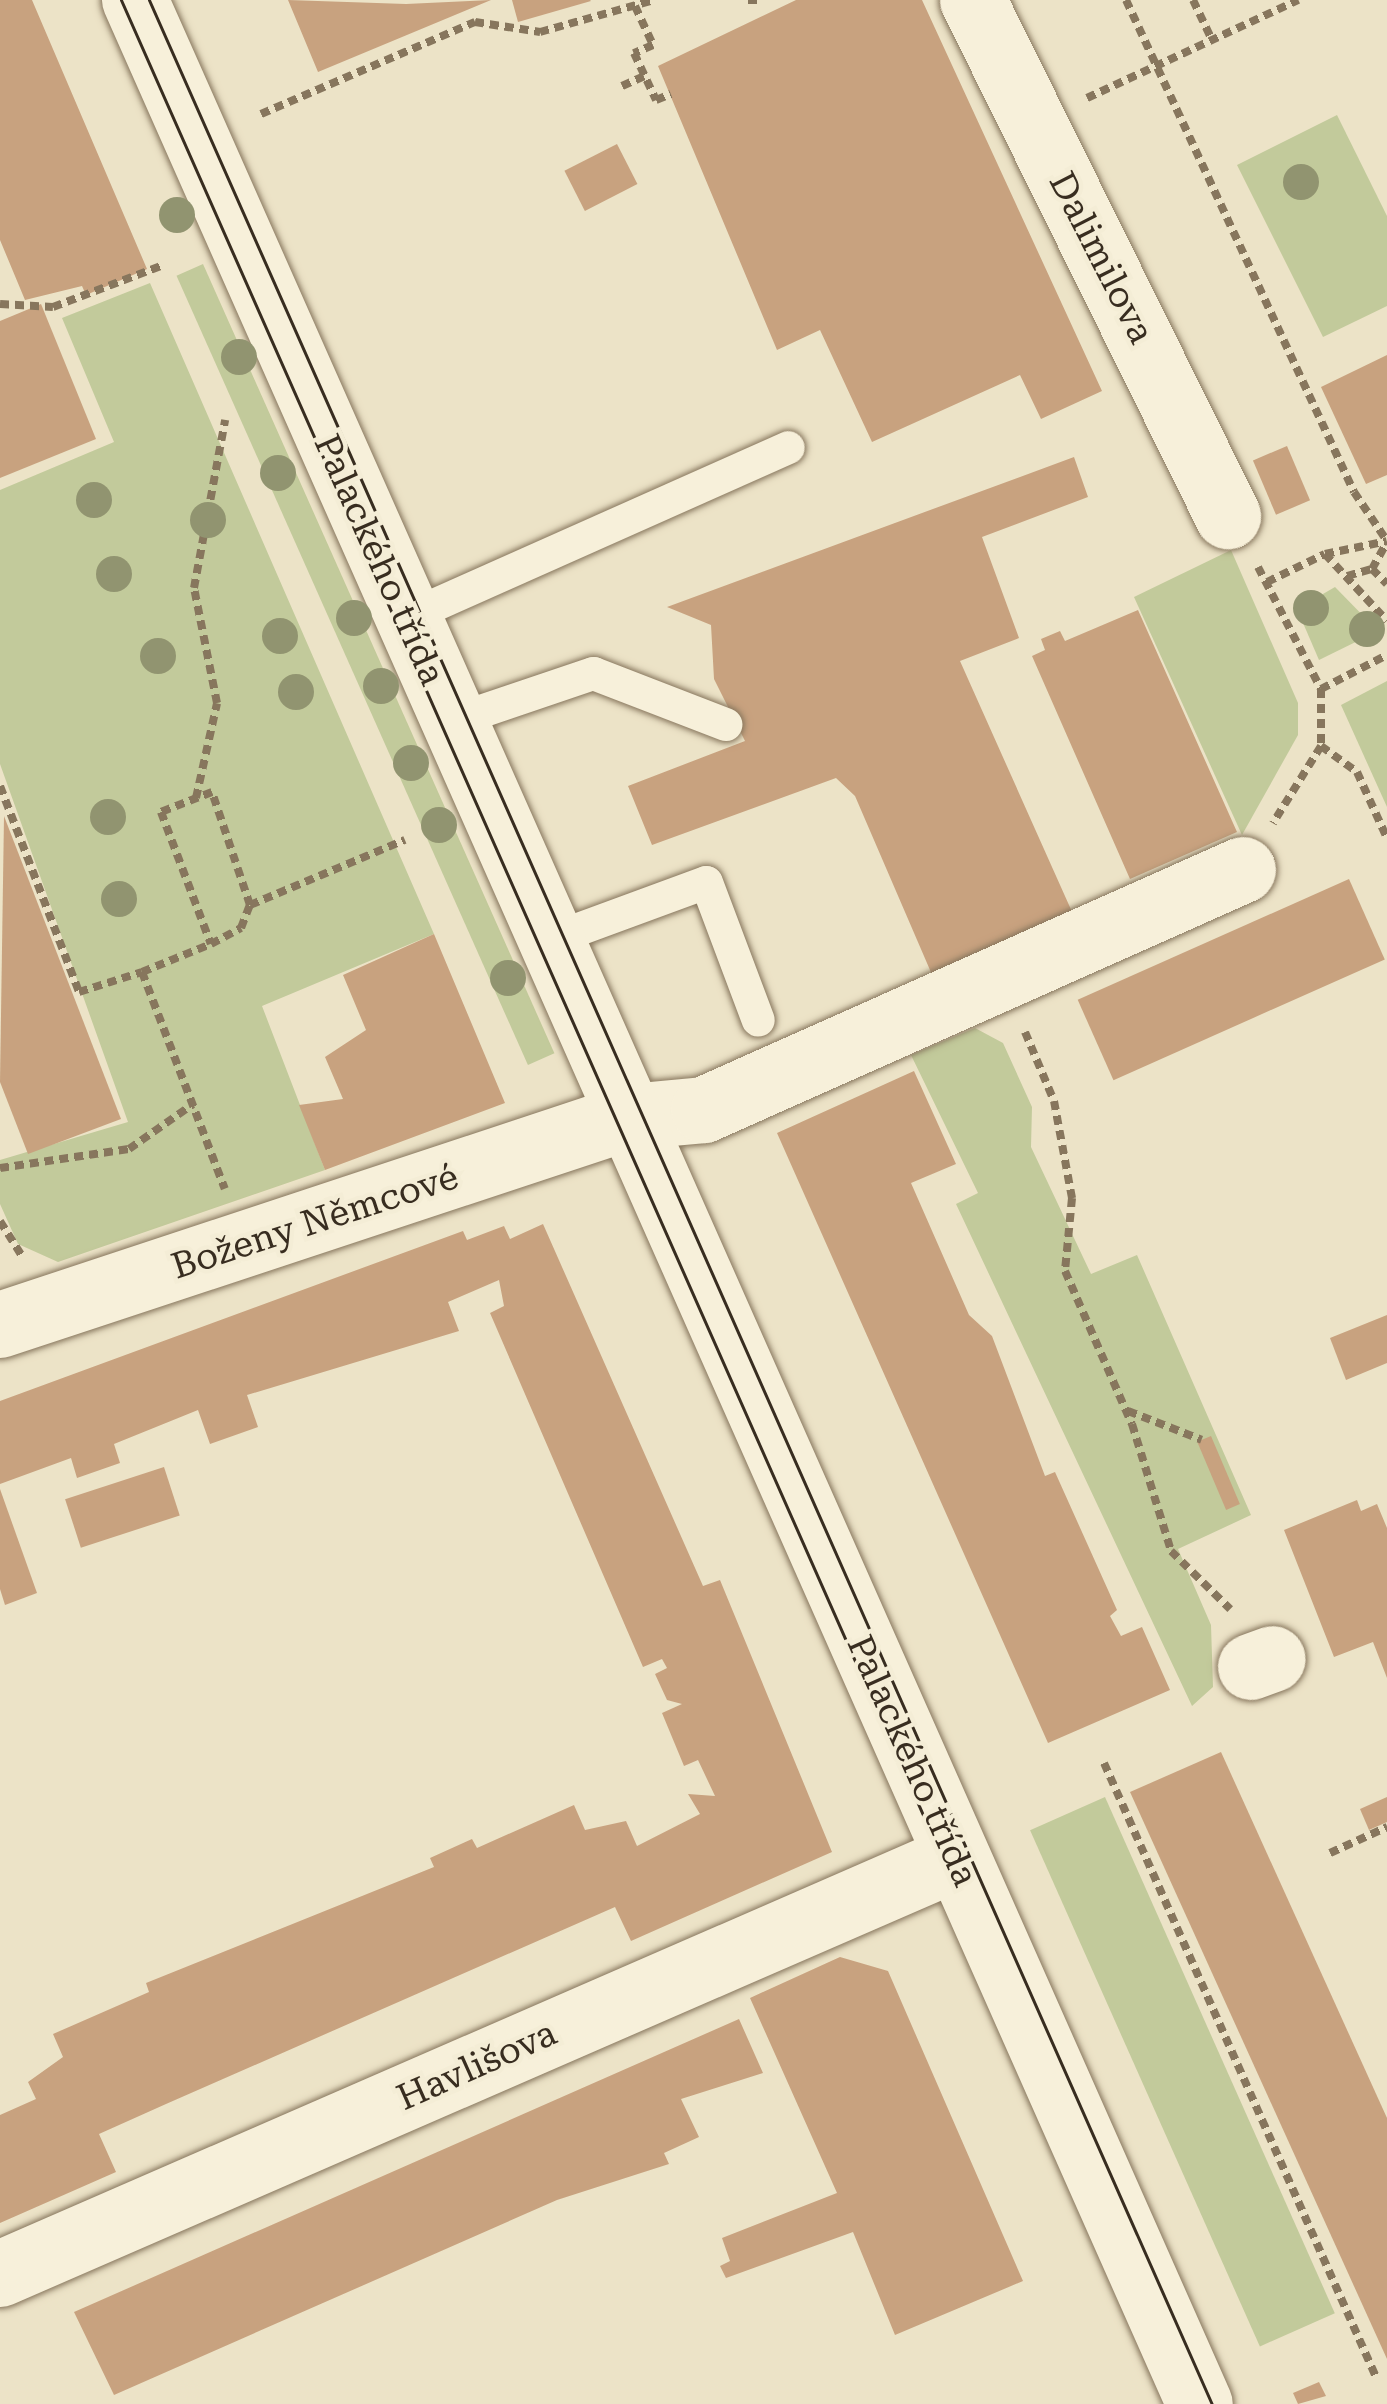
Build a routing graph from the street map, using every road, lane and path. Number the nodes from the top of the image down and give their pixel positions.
1 (135, 0) edge
2 (654, 0) edge
3 (748, 0) edge
4 (762, 0) edge
5 (973, 0) edge
6 (1126, 0) edge
7 (1193, 0) edge
8 (1298, 0) edge
9 (635, 6) junction
10 (1212, 40) junction
11 (1156, 66) junction
12 (644, 76) junction
13 (622, 86) dead end
14 (671, 94) dead end
15 (261, 114) dead end
16 (1031, 123) junction
17 (161, 266) dead end
18 (0, 304) edge
19 (224, 420) dead end
20 (788, 447) dead end
21 (1228, 516) joint
22 (1387, 541) edge
23 (1325, 554) junction
24 (1372, 569) junction
25 (1347, 575) junction
26 (1267, 582) junction
27 (1387, 584) edge
28 (404, 618) junction
29 (1387, 621) edge
30 (1387, 656) edge
31 (1321, 689) junction
32 (451, 721) junction
33 (725, 724) dead end
34 (1321, 746) junction
35 (0, 786) edge
36 (196, 798) junction
37 (1387, 838) edge
38 (405, 840) dead end
39 (1243, 869) joint
40 (250, 905) junction
41 (548, 940) junction
42 (211, 944) junction
43 (142, 972) junction
44 (1002, 977) junction
45 (758, 1020) dead end
46 (193, 1104) junction
47 (629, 1117) junction
48 (0, 1168) edge
49 (0, 1221) edge
50 (246, 1243) junction
51 (10, 1244) dead end
52 (0, 1325) edge
53 (1126, 1411) junction
54 (1202, 1439) dead end
55 (1251, 1645) dead end
56 (1104, 1763) dead end
57 (1387, 1827) edge
58 (1330, 1853) dead end
59 (954, 1872) junction
60 (0, 2274) edge
61 (1376, 2377) dead end
62 (1185, 2404) edge
63 (1200, 2404) edge

1 - 28 street, Palackého třída
2 - 9 path
3 - 4 path
5 - 16 street, Dalimilova
6 - 11 path
7 - 10 path
8 - 10 path
9 - 12 path
9 - 15 path
10 - 11 path
11 - 16 path
11 - 22 path
12 - 13 path
12 - 14 path
16 - 21 street, Dalimilova
17 - 18 path
19 - 36 path
20 - 28 lane
21 - 26 path
22 - 23 path
22 - 24 path
23 - 25 path
23 - 26 path
24 - 25 path
24 - 27 path
25 - 29 path
26 - 31 path
28 - 32 street, Palackého třída
30 - 31 path
31 - 34 path
32 - 33 lane
32 - 41 street, Palackého třída
34 - 37 path
34 - 39 path
35 - 43 path
36 - 40 path
36 - 42 path
38 - 40 path
39 - 44 street
40 - 42 path
41 - 45 lane
41 - 47 street, Palackého třída
42 - 43 path
43 - 46 path
44 - 47 street
44 - 53 path
46 - 48 path
46 - 50 path
47 - 50 street, Boženy Němcové
47 - 59 street, Palackého třída
49 - 51 path
50 - 52 street, Boženy Němcové
53 - 54 path
53 - 55 path
56 - 61 path
57 - 58 path
59 - 60 street, Havlišova
59 - 62 lane
59 - 63 street, Palackého třída

